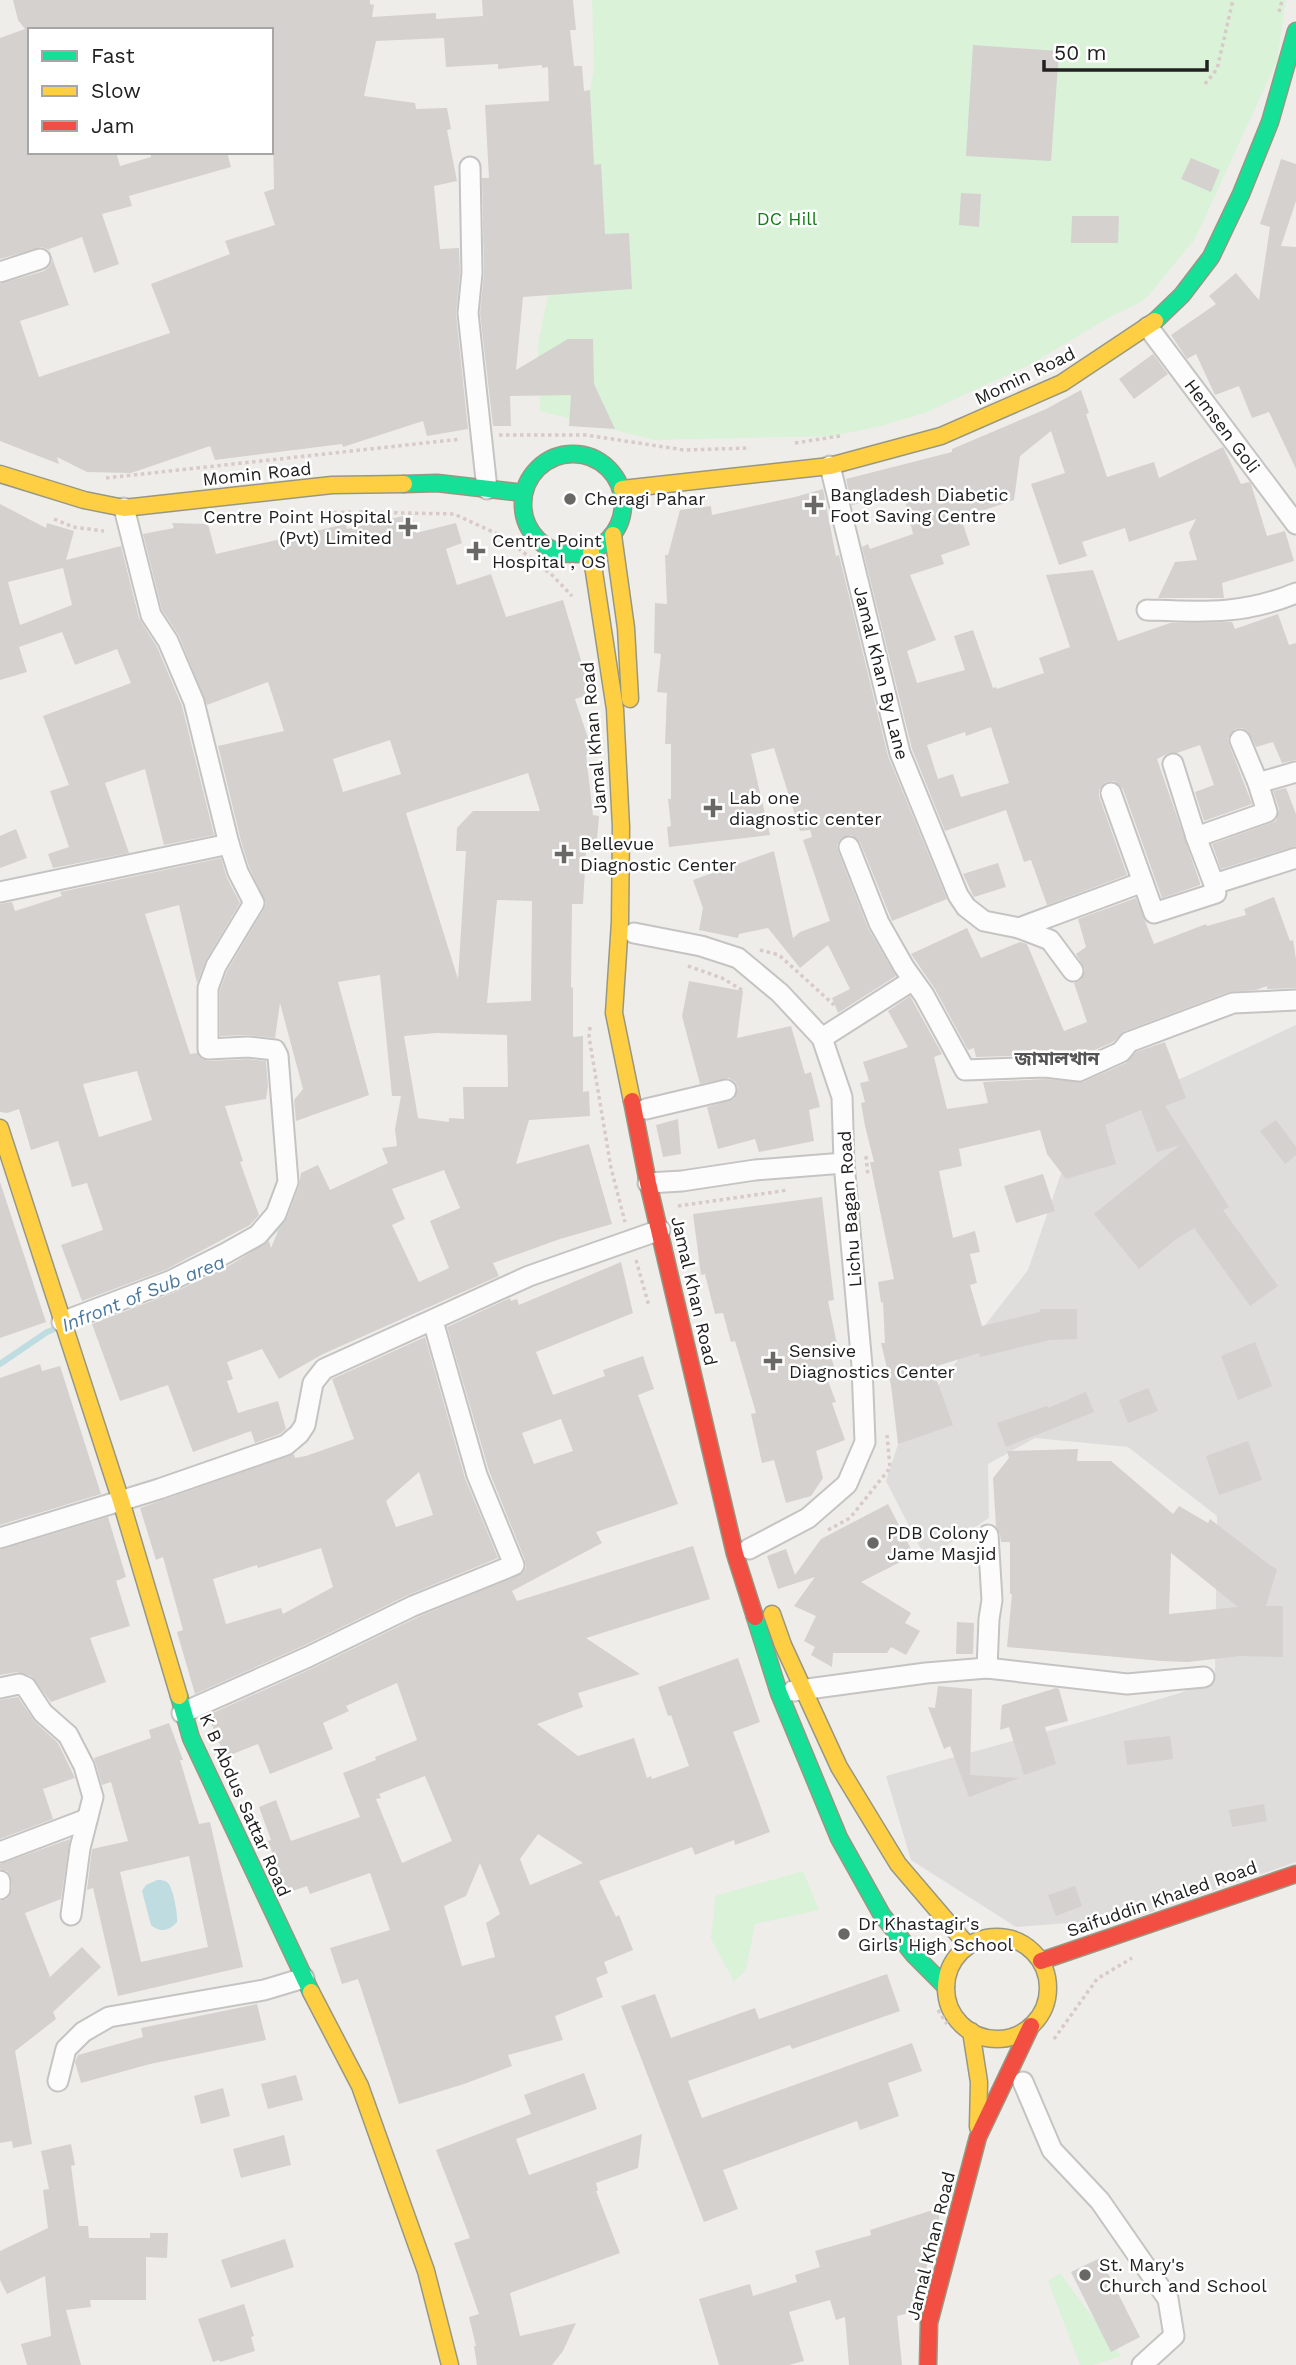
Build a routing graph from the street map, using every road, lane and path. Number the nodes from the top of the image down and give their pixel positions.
1 (1233, 0) edge
2 (1282, 0) edge
3 (1279, 13) dead end
4 (1296, 31) edge
5 (1205, 84) dead end
6 (470, 167) dead end
7 (40, 259) dead end
8 (0, 272) edge
9 (1148, 327) junction
10 (846, 435) dead end
11 (481, 437) junction
12 (792, 443) dead end
13 (752, 448) dead end
14 (830, 466) junction
15 (0, 474) edge
16 (104, 478) dead end
17 (487, 489) junction
18 (622, 489) junction
19 (523, 493) junction
20 (316, 513) dead end
21 (126, 516) junction
22 (53, 518) dead end
23 (1296, 524) edge
24 (613, 535) junction
25 (591, 552) junction
26 (1296, 593) edge
27 (574, 598) dead end
28 (1147, 610) dead end
29 (1240, 740) dead end
30 (1173, 764) dead end
31 (1296, 772) edge
32 (1258, 783) junction
33 (1111, 793) dead end
34 (1196, 837) junction
35 (229, 844) junction
36 (849, 847) dead end
37 (1296, 858) edge
38 (1143, 882) junction
39 (1214, 884) junction
40 (0, 892) edge
41 (1019, 928) junction
42 (634, 933) junction
43 (687, 966) dead end
44 (1073, 971) dead end
45 (913, 980) junction
46 (744, 992) dead end
47 (1296, 1000) edge
48 (822, 1038) junction
49 (726, 1090) dead end
50 (646, 1109) junction
51 (0, 1128) edge
52 (844, 1163) junction
53 (654, 1182) junction
54 (799, 1188) dead end
55 (670, 1207) dead end
56 (660, 1230) junction
57 (433, 1321) junction
58 (62, 1322) junction
59 (121, 1500) junction
60 (988, 1535) dead end
61 (0, 1538) edge
62 (749, 1549) junction
63 (987, 1668) junction
64 (1204, 1677) dead end
65 (0, 1688) edge
66 (804, 1689) junction
67 (779, 1693) junction
68 (182, 1713) junction
69 (87, 1819) junction
70 (0, 1852) edge
71 (1296, 1874) edge
72 (0, 1881) edge
73 (0, 1889) edge
74 (71, 1915) dead end
75 (968, 1946) junction
76 (1133, 1957) dead end
77 (1041, 1961) junction
78 (304, 1978) junction
79 (946, 1987) junction
80 (1031, 2026) junction
81 (971, 2031) junction
82 (1053, 2041) dead end
83 (58, 2081) dead end
84 (1023, 2082) dead end
85 (978, 2137) junction
86 (450, 2365) edge
87 (928, 2365) edge
88 (1142, 2365) edge

1 - 5 path
2 - 3 path
4 - 9 main road, Momin Road
6 - 11 street
7 - 8 street
9 - 14 main road, Momin Road
9 - 23 street, Hemsen Goli
10 - 12 path
11 - 13 path
11 - 16 path
11 - 17 street
14 - 18 main road, Momin Road
14 - 41 street, Jamal Khan By Lane
15 - 21 main road, Momin Road
17 - 19 main road, Momin Road
17 - 21 main road, Momin Road
18 - 19 main road
18 - 24 main road
19 - 25 main road
20 - 27 path
21 - 22 path
21 - 35 street
24 - 25 main road
24 - 42 main road
25 - 53 main road, Jamal Khan Road
26 - 28 street
29 - 32 street
30 - 34 street
31 - 32 street
32 - 34 street
33 - 38 street
34 - 39 street
35 - 40 street
35 - 58 street
36 - 45 street
37 - 39 street
38 - 39 street
38 - 41 street
41 - 44 street, Jamal Khan By Lane
42 - 48 street, Lichu Bagan Road
42 - 50 main road
43 - 46 path
45 - 47 street
45 - 48 street
48 - 52 street, Lichu Bagan Road
49 - 50 street
50 - 53 main road
51 - 58 main road, K B Abdus Sattar Road
52 - 53 street
52 - 62 street, Lichu Bagan Road
53 - 56 main road, Jamal Khan Road
53 - 62 main road
54 - 55 path
56 - 57 street
56 - 67 main road, Jamal Khan Road
57 - 59 street
57 - 68 street
58 - 59 main road, K B Abdus Sattar Road
59 - 61 street
59 - 68 main road, K B Abdus Sattar Road
60 - 63 street
62 - 66 main road
63 - 64 street
63 - 66 street
65 - 69 street
66 - 67 street
66 - 75 main road
67 - 79 main road, Jamal Khan Road
68 - 78 main road, K B Abdus Sattar Road
69 - 70 street
69 - 74 street
71 - 77 main road, Saifuddin Khaled Road
72 - 73 street
75 - 77 main road
75 - 79 main road
76 - 82 path
77 - 80 main road
78 - 83 street
78 - 86 main road, K B Abdus Sattar Road
79 - 81 main road
80 - 81 main road
80 - 85 main road
81 - 85 main road
84 - 88 street
85 - 87 main road, Jamal Khan Road

